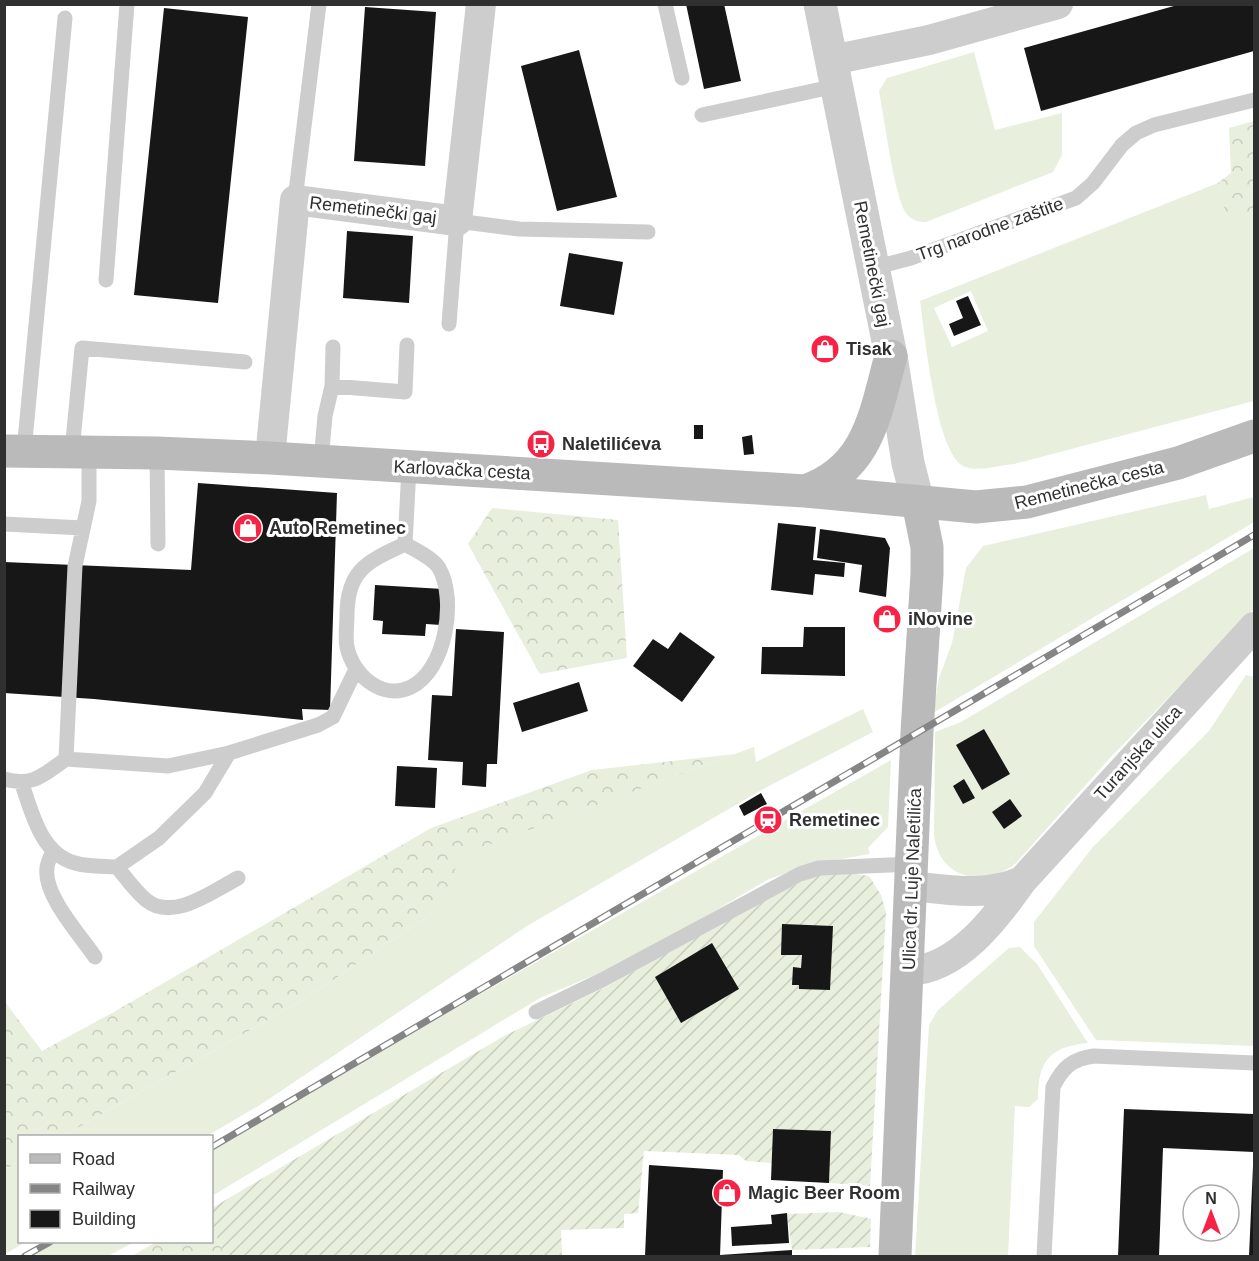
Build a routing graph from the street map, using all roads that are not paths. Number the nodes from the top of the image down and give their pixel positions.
1 (127, 4) edge
2 (319, 4) edge
3 (480, 4) edge
4 (665, 4) edge
5 (820, 4) edge
6 (1058, 4) edge
7 (65, 18) dead end
8 (834, 73) junction
9 (682, 78) dead end
10 (1254, 100) edge
11 (702, 115) dead end
12 (295, 200) junction
13 (457, 221) junction
14 (648, 232) dead end
15 (873, 268) junction
16 (106, 280) dead end
17 (449, 324) dead end
18 (407, 345) dead end
19 (333, 347) dead end
20 (891, 356) junction
21 (244, 362) dead end
22 (332, 386) junction
23 (1254, 436) edge
24 (14, 451) edge
25 (81, 451) junction
26 (157, 453) junction
27 (270, 458) junction
28 (321, 462) junction
29 (409, 468) junction
30 (805, 490) junction
31 (918, 502) junction
32 (4, 524) edge
33 (83, 528) junction
34 (158, 544) dead end
35 (405, 544) junction
36 (1254, 627) edge
37 (356, 669) junction
38 (230, 753) junction
39 (66, 759) junction
40 (4, 779) edge
41 (22, 784) junction
42 (53, 851) junction
43 (117, 867) junction
44 (912, 875) junction
45 (238, 878) dead end
46 (1022, 881) junction
47 (95, 957) dead end
48 (909, 971) junction
49 (536, 1012) dead end
50 (1254, 1063) edge
51 (895, 1257) edge
52 (1044, 1257) edge

1 - 16 lane
2 - 12 lane
3 - 13 street, Remetinečki gaj
4 - 9 lane
5 - 8 street, Remetinečki gaj
6 - 8 street
7 - 24 lane
8 - 11 lane
8 - 15 street, Remetinečki gaj
10 - 15 lane, Trg narodne zaštite
12 - 13 street, Remetinečki gaj
12 - 27 street, Remetinečki gaj
13 - 14 lane
13 - 17 lane
15 - 20 street, Remetinečki gaj
18 - 22 lane
19 - 22 lane
20 - 30 main road
20 - 31 street, Remetinečki gaj
21 - 25 lane
22 - 28 lane
23 - 31 main road, Remetinečka cesta
24 - 25 main road, Karlovačka cesta
25 - 26 main road, Karlovačka cesta
25 - 33 lane
26 - 27 main road, Karlovačka cesta
26 - 34 lane
27 - 28 main road, Karlovačka cesta
28 - 29 main road, Karlovačka cesta
29 - 30 main road, Karlovačka cesta
29 - 35 lane
30 - 31 main road, Karlovačka cesta
31 - 44 main road, Ulica dr. Luje Naletilića
32 - 33 lane
33 - 39 lane
35 - 37 lane
35 - 37 lane
36 - 46 street, Turanjska ulica
37 - 38 lane
38 - 39 lane
38 - 43 lane
39 - 41 lane
40 - 41 lane
41 - 42 lane
42 - 43 lane
42 - 47 lane
43 - 45 lane
44 - 46 street
44 - 48 main road, Ulica dr. Luje Naletilića
44 - 49 lane
46 - 48 street, Turanjska ulica
48 - 51 main road, Ulica dr. Luje Naletilića
50 - 52 lane

